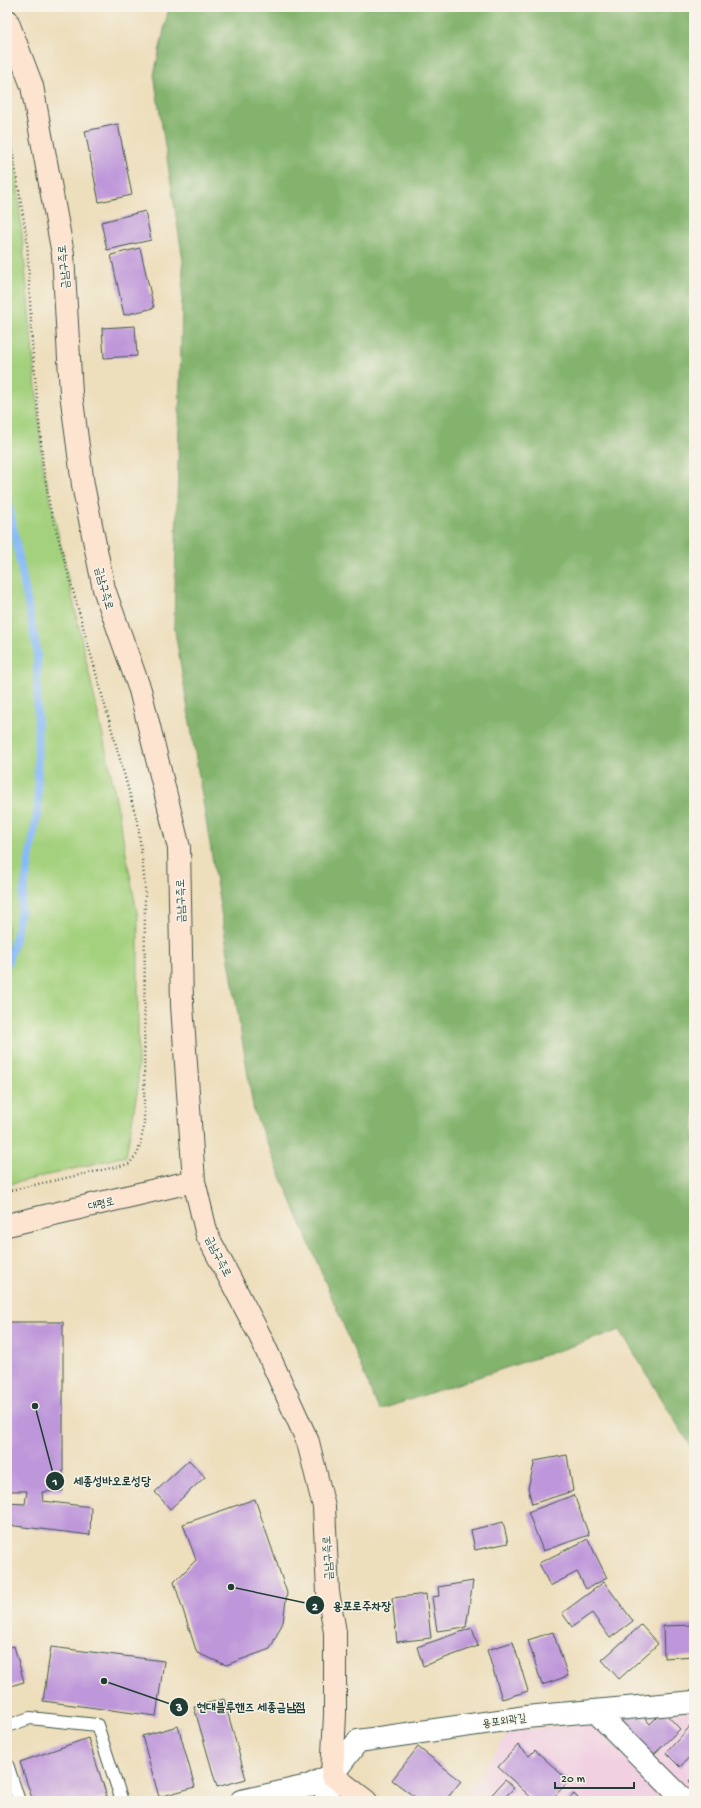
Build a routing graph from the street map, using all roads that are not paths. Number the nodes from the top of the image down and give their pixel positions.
1 (7, 20) edge
2 (194, 1181) junction
3 (7, 1225) edge
4 (694, 1702) edge
5 (595, 1711) junction
6 (7, 1726) edge
7 (7, 1764) edge
8 (332, 1776) junction
9 (19, 1801) edge
10 (122, 1801) edge
11 (241, 1801) edge
12 (325, 1801) edge
13 (366, 1801) edge
14 (685, 1801) edge

1 - 2 main road, 금남구즉로
2 - 3 main road, 대평로
2 - 8 main road, 금남구즉로
4 - 5 street, 용포외곽길
5 - 8 street, 용포외곽길
5 - 14 street
6 - 10 lane
7 - 9 lane
8 - 11 street
8 - 12 street
8 - 13 main road

